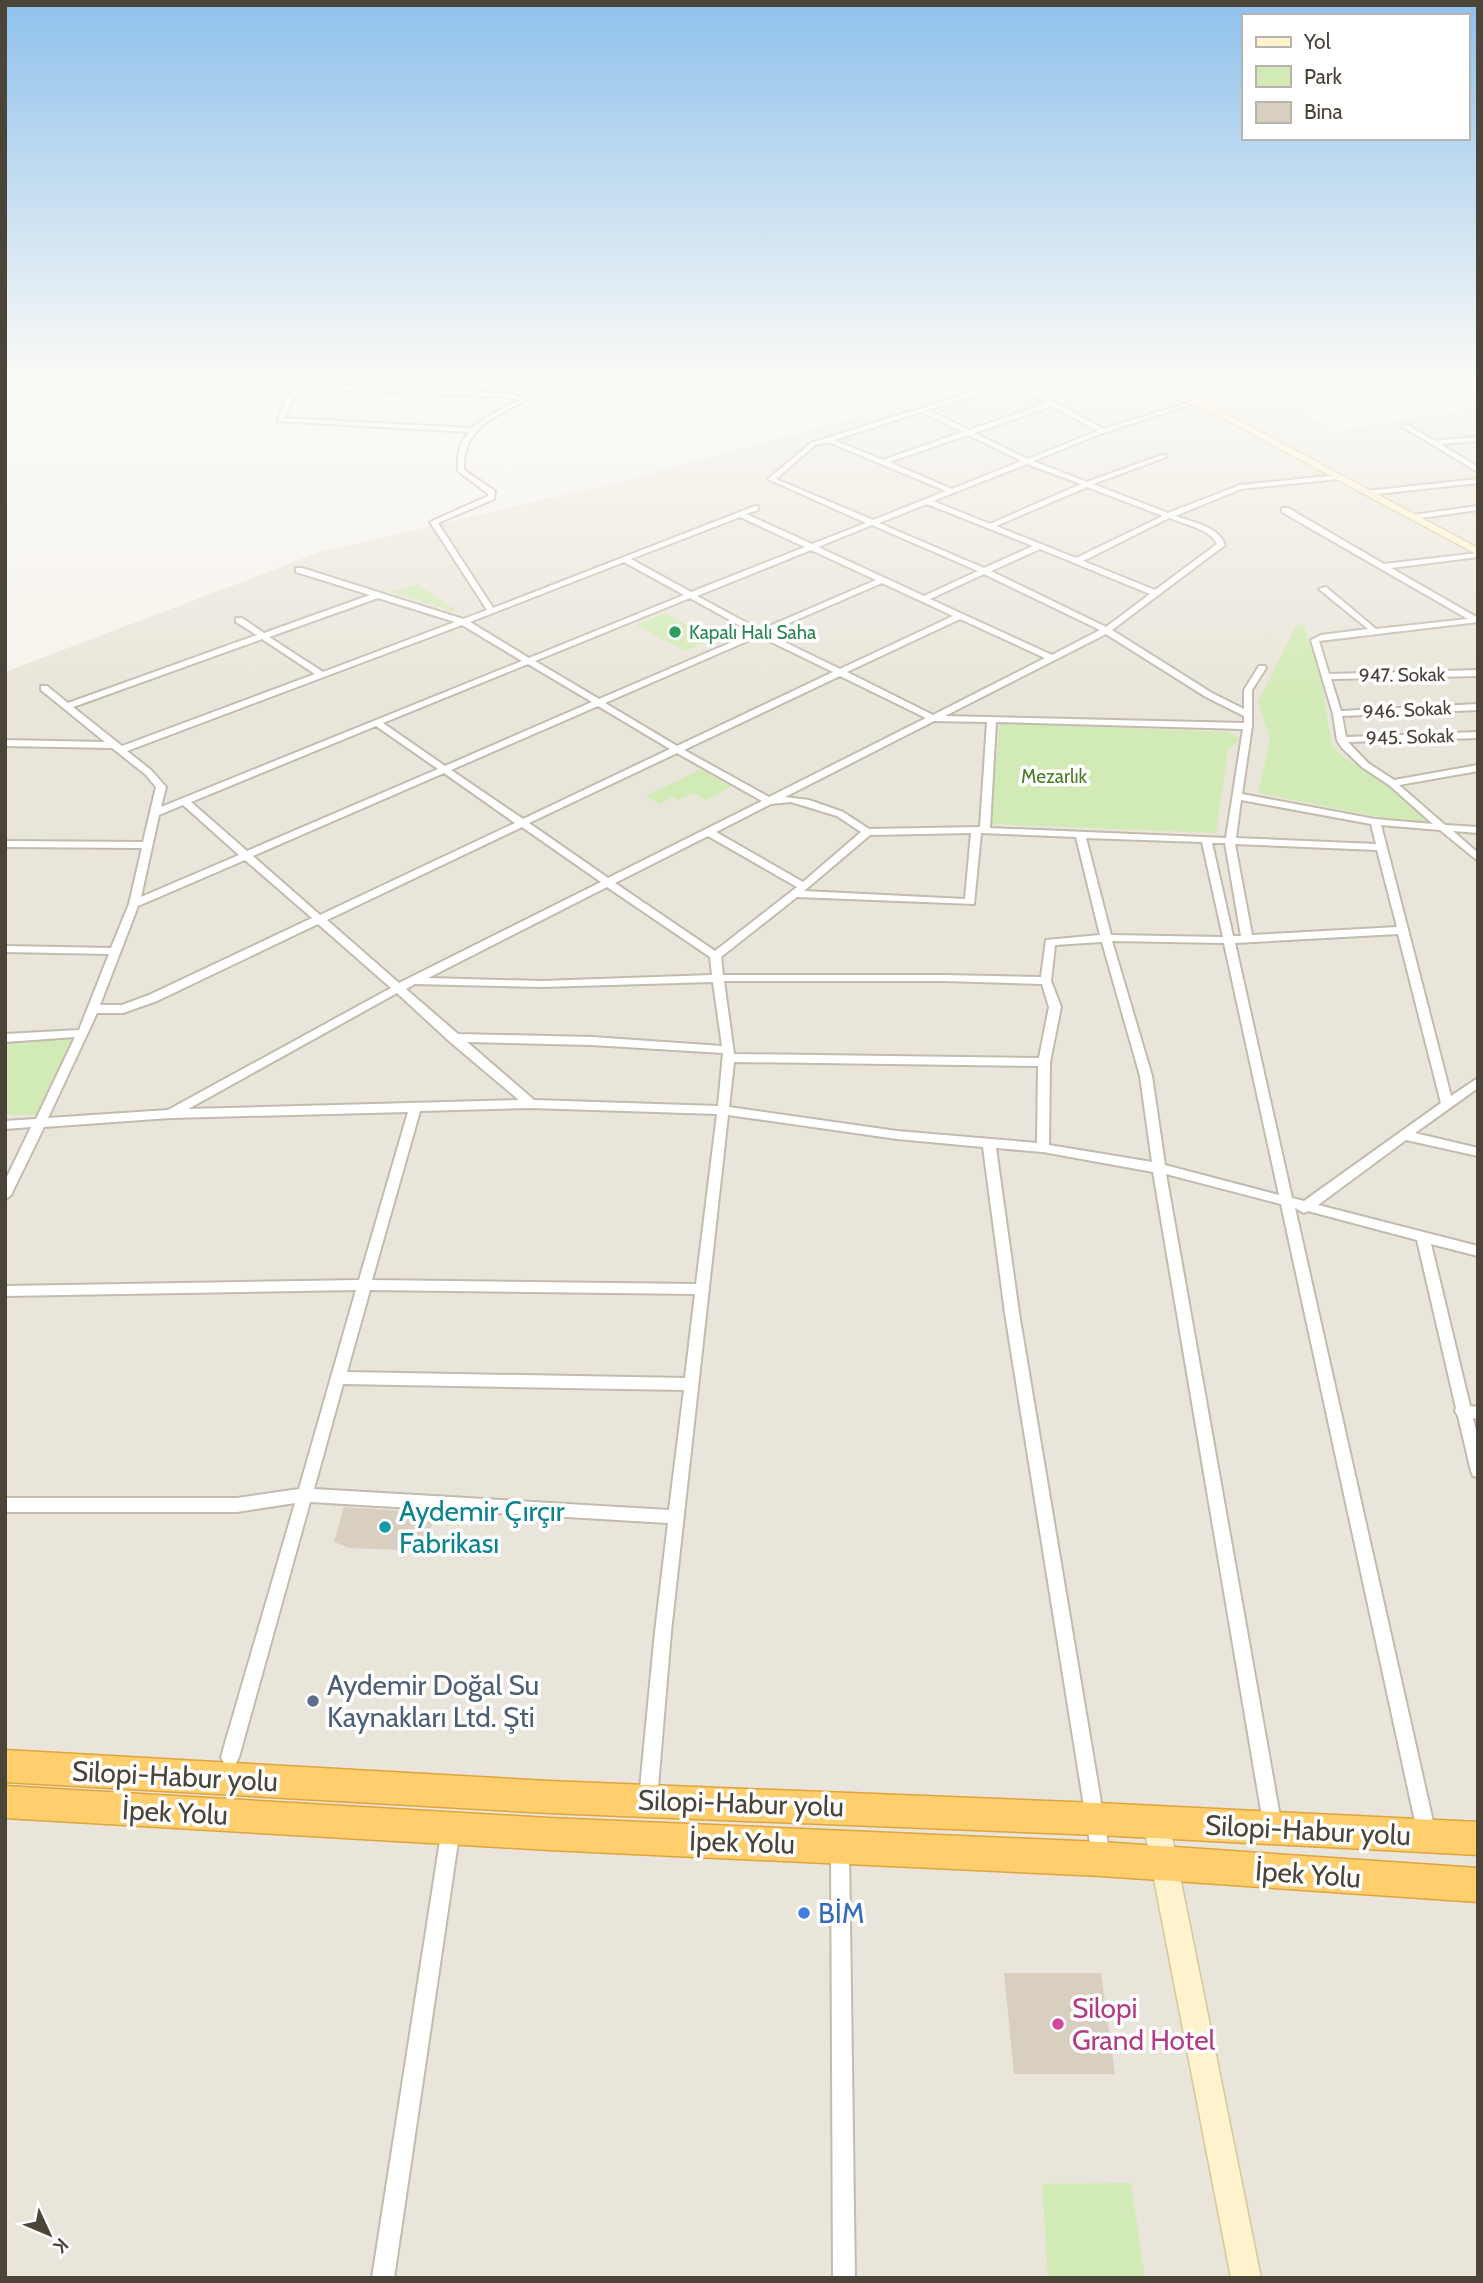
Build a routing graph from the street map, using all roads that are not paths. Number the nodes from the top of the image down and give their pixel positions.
1 (483, 486) edge
2 (786, 486) edge
3 (939, 486) edge
4 (966, 486) edge
5 (1083, 486) edge
6 (1091, 486) edge
7 (1254, 486) edge
8 (1353, 486) edge
9 (1436, 486) edge
10 (952, 491) junction
11 (1367, 493) junction
12 (927, 501) junction
13 (755, 508) dead end
14 (1478, 508) edge
15 (1285, 510) dead end
16 (740, 514) junction
17 (1170, 515) junction
18 (1413, 517) junction
19 (872, 523) junction
20 (990, 526) junction
21 (813, 546) junction
22 (1040, 546) junction
23 (1478, 553) edge
24 (624, 559) junction
25 (1079, 560) dead end
26 (1386, 566) junction
27 (299, 570) dead end
28 (984, 571) junction
29 (884, 579) junction
30 (1323, 590) dead end
31 (1156, 593) junction
32 (378, 595) junction
33 (691, 595) junction
34 (925, 598) junction
35 (491, 611) junction
36 (961, 615) junction
37 (239, 620) dead end
38 (1477, 620) edge
39 (463, 622) junction
40 (1372, 629) junction
41 (1106, 630) junction
42 (759, 633) junction
43 (264, 636) junction
44 (1052, 658) junction
45 (529, 662) junction
46 (1262, 668) dead end
47 (839, 672) junction
48 (1478, 673) edge
49 (322, 675) junction
50 (1327, 677) junction
51 (44, 688) dead end
52 (600, 702) junction
53 (67, 706) junction
54 (1478, 707) edge
55 (1337, 714) junction
56 (933, 718) junction
57 (992, 720) junction
58 (1248, 721) junction
59 (377, 723) junction
60 (1478, 735) edge
61 (1342, 740) junction
62 (5, 743) edge
63 (118, 747) junction
64 (676, 749) junction
65 (1478, 768) edge
66 (446, 770) junction
67 (1392, 783) junction
68 (1236, 796) junction
69 (770, 801) junction
70 (184, 802) junction
71 (155, 813) junction
72 (1375, 822) junction
73 (520, 823) junction
74 (1447, 829) junction
75 (1478, 830) edge
76 (981, 831) junction
77 (709, 832) junction
78 (867, 832) junction
79 (1080, 834) junction
80 (1208, 841) junction
81 (1230, 842) junction
82 (5, 844) edge
83 (148, 845) junction
84 (1381, 847) junction
85 (247, 856) junction
86 (1478, 858) edge
87 (608, 883) junction
88 (799, 890) junction
89 (134, 904) junction
90 (319, 921) junction
91 (1403, 930) junction
92 (1106, 938) junction
93 (1247, 939) junction
94 (1227, 940) junction
95 (5, 949) edge
96 (116, 951) junction
97 (715, 957) junction
98 (718, 978) junction
99 (412, 981) junction
100 (1046, 982) junction
101 (398, 988) junction
102 (92, 1009) junction
103 (83, 1033) junction
104 (5, 1038) edge
105 (453, 1038) junction
106 (728, 1054) junction
107 (1044, 1062) junction
108 (1478, 1082) edge
109 (531, 1104) junction
110 (1447, 1104) junction
111 (415, 1107) junction
112 (722, 1110) junction
113 (170, 1114) junction
114 (41, 1124) junction
115 (5, 1125) edge
116 (1403, 1135) junction
117 (989, 1144) junction
118 (1043, 1148) junction
119 (1478, 1152) edge
120 (1159, 1168) junction
121 (5, 1195) edge
122 (1288, 1203) junction
123 (1304, 1208) junction
124 (1423, 1237) junction
125 (1478, 1251) edge
126 (365, 1284) junction
127 (702, 1289) junction
128 (5, 1290) edge
129 (337, 1378) junction
130 (692, 1384) junction
131 (1462, 1411) junction
132 (1478, 1413) edge
133 (1478, 1471) edge
134 (304, 1495) junction
135 (5, 1506) edge
136 (677, 1517) junction
137 (230, 1757) dead end
138 (5, 1766) edge
139 (648, 1799) junction
140 (5, 1802) edge
141 (1097, 1819) junction
142 (1156, 1822) junction
143 (452, 1828) junction
144 (1273, 1828) junction
145 (1427, 1836) junction
146 (1478, 1839) edge
147 (840, 1846) junction
148 (1101, 1859) junction
149 (1164, 1864) junction
150 (1478, 1885) edge
151 (383, 2278) edge
152 (844, 2278) edge
153 (1246, 2278) edge

1 - 35 street
2 - 19 street
3 - 10 street
4 - 10 street
5 - 20 street
6 - 17 street
7 - 17 street
8 - 11 street
9 - 11 street
10 - 12 street
11 - 18 street
12 - 19 street
12 - 20 street
13 - 16 street
14 - 18 street
15 - 26 street
16 - 21 street
16 - 24 street
17 - 25 street
17 - 31 street
18 - 23 street
19 - 21 street
19 - 28 street
20 - 22 street
21 - 29 street
21 - 33 street
22 - 28 street
22 - 31 street
23 - 26 street
24 - 33 street
24 - 35 street
26 - 38 street
27 - 32 street
28 - 34 street
28 - 41 street
29 - 34 street
29 - 42 street
30 - 40 street
31 - 41 street
32 - 39 street
32 - 43 street
33 - 42 street
33 - 45 street
34 - 36 street
35 - 39 street
36 - 44 street
36 - 47 street
37 - 43 street
38 - 40 street
39 - 45 street
39 - 49 street
40 - 50 street
41 - 44 street
41 - 58 street
42 - 47 street
42 - 52 street
43 - 49 street
43 - 53 street
44 - 56 street
45 - 52 street
45 - 59 street
46 - 58 street
47 - 56 street
47 - 64 street
48 - 50 street, 947. Sokak
49 - 63 street
50 - 55 street
51 - 53 street
52 - 64 street
52 - 66 street
53 - 63 street
54 - 55 street, 946. Sokak
55 - 61 street
56 - 57 street
56 - 69 street
57 - 58 street
57 - 76 street
58 - 68 street
59 - 66 street
59 - 70 street
60 - 61 street, 945. Sokak
61 - 67 street
62 - 63 street
63 - 71 street
64 - 69 street
64 - 73 street
65 - 67 street
66 - 73 street
66 - 85 street
67 - 74 street
68 - 72 street
68 - 81 street
69 - 77 street
69 - 78 street
70 - 71 street
70 - 85 street
71 - 83 street
72 - 74 street
72 - 84 street
73 - 87 street
73 - 90 street
74 - 75 street
74 - 86 street
76 - 78 street
76 - 79 street
76 - 88 street
77 - 87 street
77 - 88 street
78 - 88 street
79 - 80 street
79 - 92 street
80 - 81 street
80 - 94 street
81 - 84 street
81 - 93 street
82 - 83 street
83 - 89 street
84 - 91 street
85 - 89 street
85 - 90 street
87 - 97 street
87 - 99 street
88 - 97 street
89 - 96 street
90 - 101 street
90 - 102 street
91 - 93 street
91 - 110 street
92 - 94 street
92 - 100 street
92 - 120 street
93 - 94 street
94 - 122 street
95 - 96 street
96 - 102 street
97 - 98 street
98 - 99 street
98 - 100 street
98 - 106 street
99 - 101 street
100 - 107 street
101 - 105 street
101 - 113 street
102 - 103 street
103 - 104 street
103 - 114 street
105 - 106 street
105 - 109 street
106 - 107 street
106 - 112 street
107 - 118 street
108 - 110 street
109 - 111 street
109 - 112 street
110 - 116 street
111 - 113 street
111 - 126 street
112 - 117 street
112 - 127 street
113 - 114 street
114 - 115 street
114 - 121 street
116 - 119 street
116 - 123 street
117 - 118 street
117 - 141 street
118 - 120 street
120 - 122 street
120 - 144 street
122 - 123 street
122 - 145 street
123 - 124 street
124 - 125 street
124 - 131 street
126 - 127 street
126 - 128 street
126 - 129 street
127 - 130 street
129 - 130 street
129 - 134 street
130 - 136 street
131 - 132 street
131 - 133 street
134 - 135 street
134 - 136 street
134 - 137 street
136 - 139 street
138 - 139 highway, Silopi-Habur yolu
139 - 141 highway, Silopi-Habur yolu
140 - 143 highway, İpek Yolu
141 - 142 highway, Silopi-Habur yolu
141 - 148 street
142 - 144 highway, Silopi-Habur yolu
142 - 149 street
143 - 147 highway, İpek Yolu
143 - 151 street
144 - 145 highway, Silopi-Habur yolu
145 - 146 highway, Silopi-Habur yolu
147 - 148 highway, İpek Yolu
147 - 152 street
148 - 149 highway, İpek Yolu
149 - 150 highway, İpek Yolu
149 - 153 street

